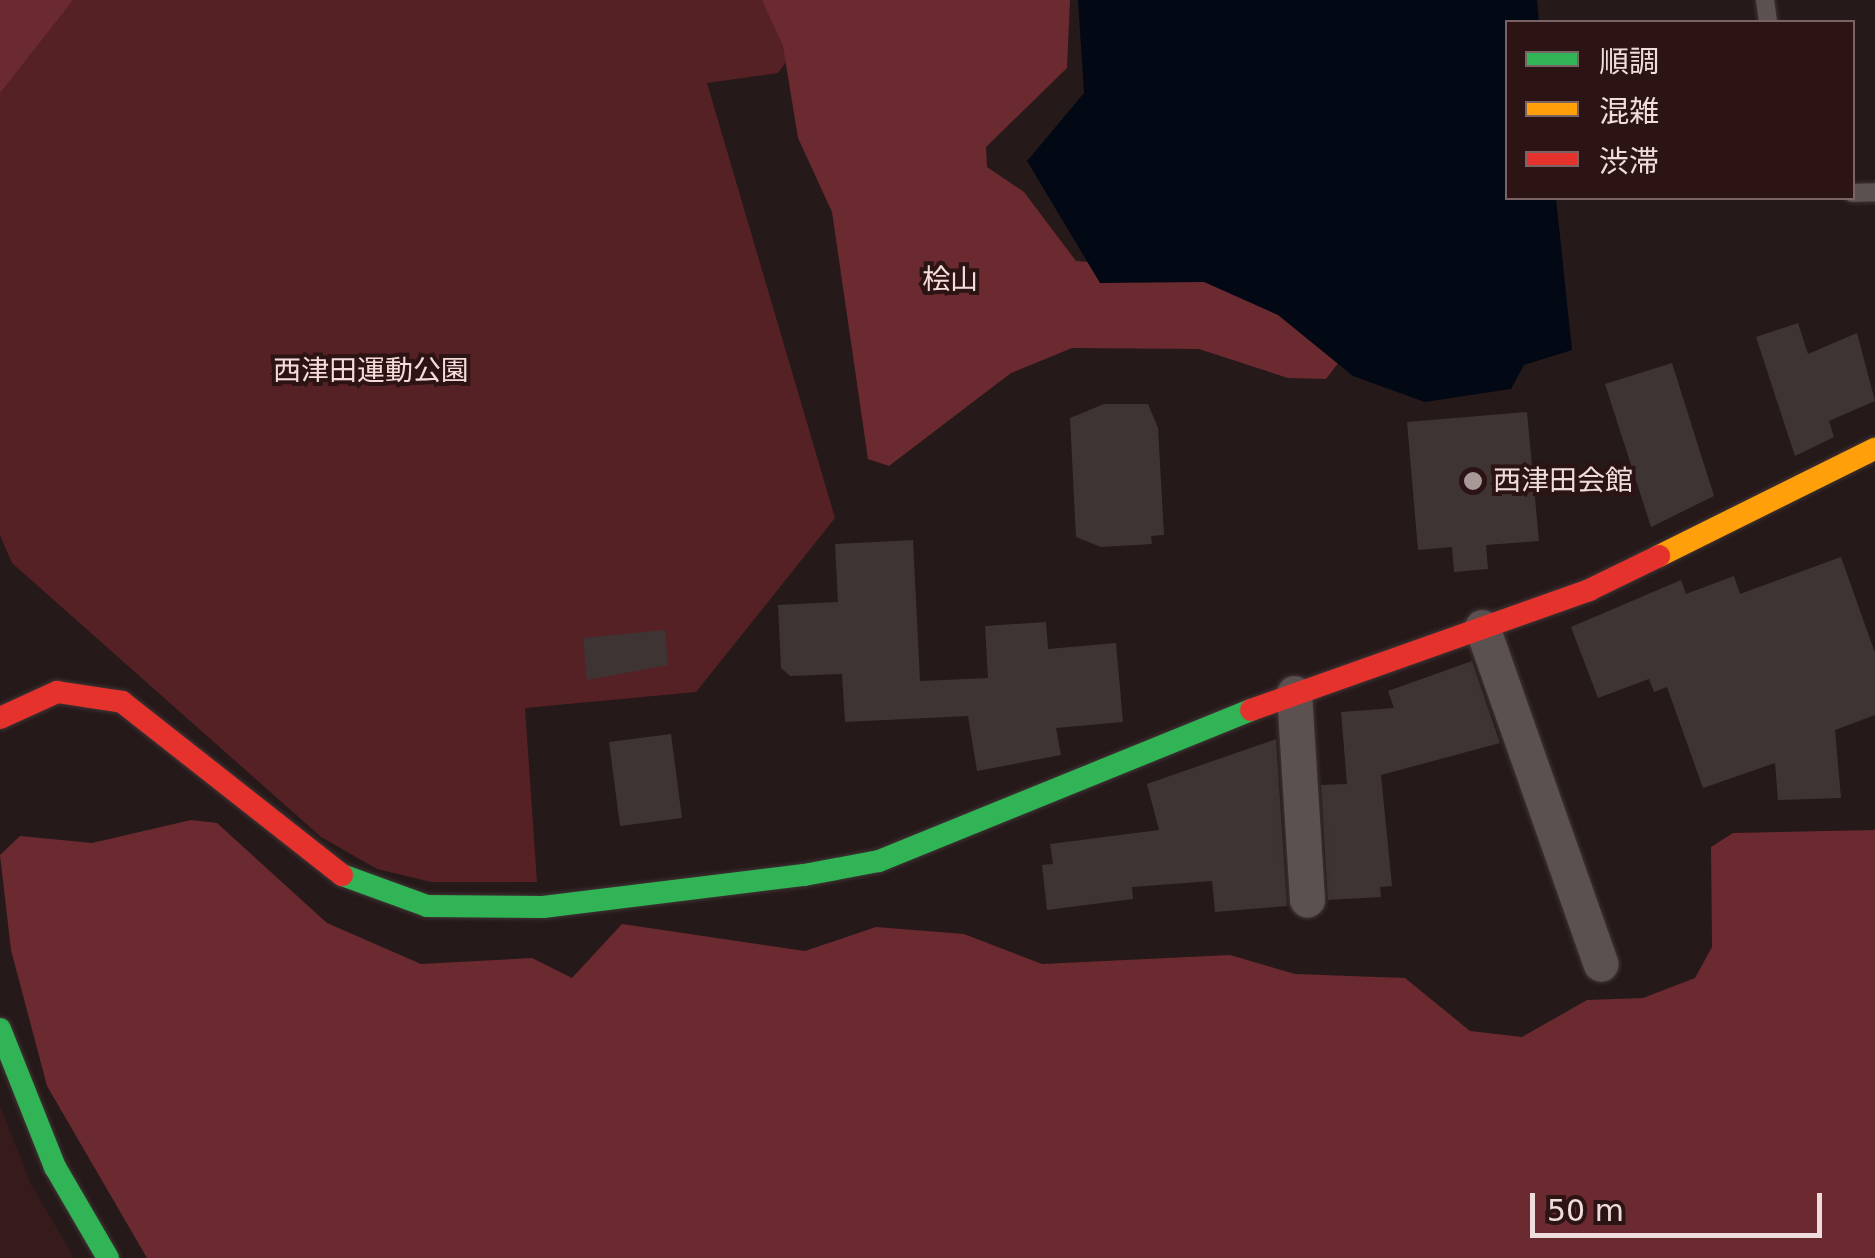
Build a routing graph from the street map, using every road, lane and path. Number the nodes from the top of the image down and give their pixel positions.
1 (1875, 449) edge
2 (1482, 627) junction
3 (1294, 693) junction
4 (0, 718) edge
5 (1307, 900) dead end
6 (1600, 964) dead end
7 (0, 1029) edge
8 (4, 1048) edge
9 (108, 1258) edge

1 - 2 street
2 - 3 street
2 - 6 street
3 - 4 street
3 - 5 street
7 - 8 street
8 - 9 street

